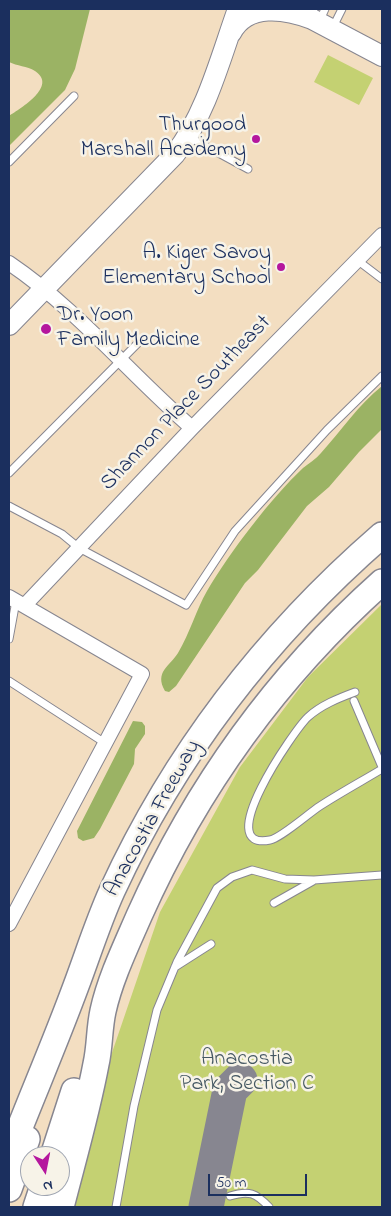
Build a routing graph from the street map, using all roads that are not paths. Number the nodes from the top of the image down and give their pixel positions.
1 (238, 9) edge
2 (342, 9) edge
3 (315, 16) edge
4 (225, 45) junction
5 (382, 56) edge
6 (74, 96) dead end
7 (188, 137) junction
8 (9, 162) edge
9 (248, 169) dead end
10 (382, 235) edge
11 (357, 260) junction
12 (9, 263) edge
13 (382, 279) edge
14 (45, 288) junction
15 (9, 325) edge
16 (138, 343) dead end
17 (120, 360) junction
18 (382, 376) edge
19 (192, 428) junction
20 (9, 473) edge
21 (9, 506) edge
22 (382, 535) edge
23 (79, 548) junction
24 (382, 582) edge
25 (382, 591) edge
26 (16, 601) edge
27 (351, 611) junction
28 (9, 639) edge
29 (9, 681) edge
30 (355, 692) dead end
31 (354, 701) dead end
32 (105, 743) junction
33 (382, 768) edge
34 (382, 876) edge
35 (314, 880) junction
36 (274, 903) dead end
37 (9, 924) edge
38 (211, 944) dead end
39 (175, 967) junction
40 (76, 987) junction
41 (103, 1011) junction
42 (56, 1146) edge
43 (9, 1154) edge
44 (9, 1189) edge
45 (230, 1196) dead end
46 (61, 1207) edge
47 (116, 1207) edge
48 (269, 1207) edge

1 - 4 main road
2 - 3 lane
3 - 4 main road
3 - 5 main road
4 - 7 main road
6 - 8 lane
7 - 9 lane
7 - 14 main road
10 - 11 street, Shannon Place Southeast
11 - 13 lane
11 - 19 street, Shannon Place Southeast
12 - 14 street
14 - 15 main road
14 - 17 street
16 - 17 lane
17 - 19 street
17 - 20 lane
18 - 23 lane
19 - 23 street, Shannon Place Southeast
21 - 23 lane
22 - 40 highway, Anacostia Freeway
23 - 26 street, Shannon Place Southeast
24 - 27 highway, Anacostia Freeway
25 - 27 highway
26 - 28 lane
26 - 32 street
27 - 41 highway, Anacostia Freeway
29 - 32 lane
30 - 33 lane
31 - 33 lane
32 - 37 street
34 - 35 lane
35 - 36 lane
35 - 39 lane
38 - 39 lane
39 - 47 lane
40 - 43 highway, Anacostia Freeway
40 - 44 highway
41 - 42 highway
41 - 46 highway, Anacostia Freeway
45 - 48 lane

